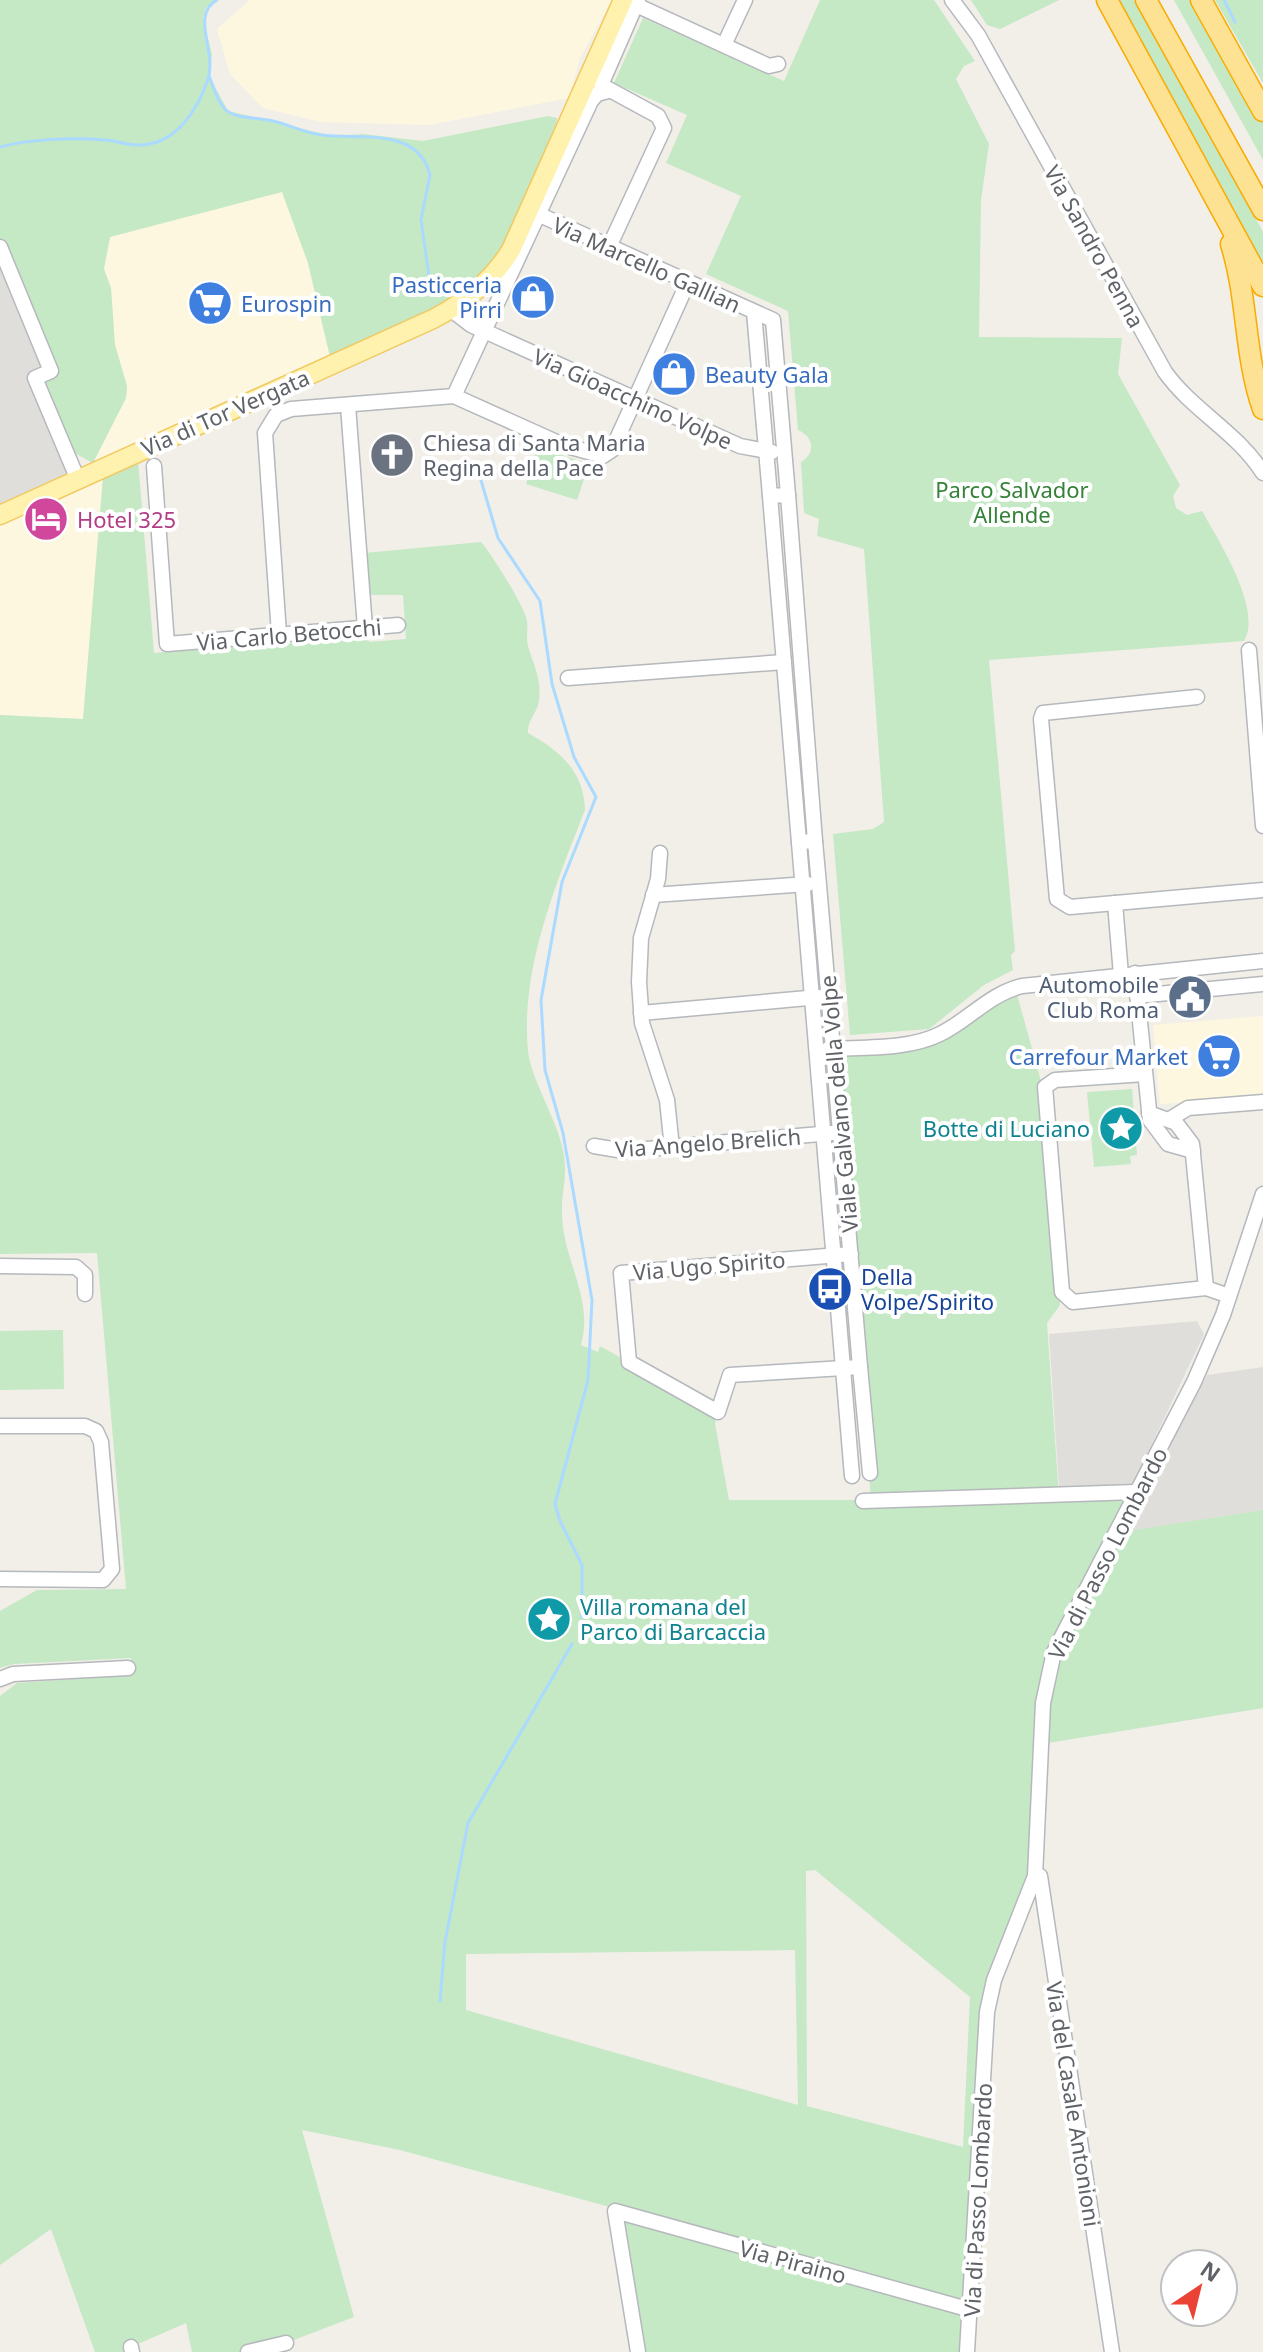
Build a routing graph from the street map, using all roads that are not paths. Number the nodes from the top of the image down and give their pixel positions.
1 (745, 0) edge
2 (952, 0) edge
3 (1107, 0) edge
4 (1146, 0) edge
5 (1161, 0) edge
6 (1201, 0) edge
7 (632, 2) edge
8 (724, 45) junction
9 (778, 64) dead end
10 (601, 80) junction
11 (1263, 111) edge
12 (1263, 183) edge
13 (1214, 199) junction
14 (1263, 210) edge
15 (540, 215) junction
16 (0, 247) edge
17 (609, 247) junction
18 (688, 282) junction
19 (1263, 286) edge
20 (450, 309) junction
21 (754, 312) junction
22 (484, 331) junction
23 (454, 396) junction
24 (635, 399) junction
25 (348, 406) junction
26 (1263, 409) edge
27 (784, 451) junction
28 (766, 453) junction
29 (154, 466) dead end
30 (1263, 473) edge
31 (78, 480) junction
32 (788, 495) junction
33 (770, 496) junction
34 (0, 515) edge
35 (398, 625) dead end
36 (365, 628) junction
37 (279, 634) junction
38 (1249, 650) dead end
39 (784, 662) junction
40 (568, 678) dead end
41 (1197, 697) dead end
42 (1262, 786) edge
43 (1263, 826) edge
44 (815, 841) junction
45 (799, 842) junction
46 (660, 853) dead end
47 (819, 883) junction
48 (802, 884) junction
49 (1263, 890) edge
50 (653, 895) junction
51 (1115, 903) junction
52 (1263, 961) edge
53 (1128, 974) junction
54 (1263, 984) edge
55 (830, 996) junction
56 (1137, 996) junction
57 (811, 997) junction
58 (641, 1013) junction
59 (835, 1049) junction
60 (816, 1050) junction
61 (1145, 1074) junction
62 (1263, 1102) edge
63 (1149, 1113) junction
64 (1170, 1119) junction
65 (842, 1132) junction
66 (823, 1134) junction
67 (594, 1146) dead end
68 (672, 1148) junction
69 (1193, 1151) junction
70 (1263, 1194) edge
71 (1259, 1221) edge
72 (851, 1254) junction
73 (832, 1255) junction
74 (0, 1266) edge
75 (1206, 1288) junction
76 (85, 1294) dead end
77 (1229, 1296) junction
78 (841, 1367) junction
79 (860, 1367) junction
80 (0, 1426) edge
81 (870, 1473) dead end
82 (852, 1476) dead end
83 (1136, 1492) junction
84 (863, 1501) dead end
85 (0, 1579) edge
86 (128, 1668) dead end
87 (0, 1679) edge
88 (1038, 1856) junction
89 (971, 2310) junction
90 (286, 2343) dead end
91 (248, 2352) edge
92 (638, 2352) edge
93 (967, 2352) edge
94 (1112, 2352) edge

1 - 8 street
2 - 30 street, Via Sandro Penna
3 - 13 highway
4 - 14 highway
5 - 12 highway
6 - 11 highway
7 - 8 street
7 - 10 main road, Via di Tor Vergata
8 - 9 street
10 - 15 street, Via di Tor Vergata
10 - 17 street
10 - 20 main road, Via di Tor Vergata
13 - 19 highway
13 - 26 highway
15 - 17 street, Via Marcello Gallian
15 - 22 street, Via di Tor Vergata
16 - 31 street
17 - 18 street, Via Marcello Gallian
18 - 21 street, Via Marcello Gallian
18 - 24 street
20 - 22 street
20 - 31 main road, Via di Tor Vergata
21 - 27 street, Via Marcello Gallian
21 - 28 street, Via Marcello Gallian
22 - 23 street, Via di Tor Vergata
22 - 24 street, Via Gioacchino Volpe
23 - 24 street
23 - 25 street
24 - 28 street, Via Gioacchino Volpe
25 - 36 street
25 - 37 street
27 - 28 street, Via Gioacchino Volpe
27 - 32 street, Via Marcello Gallian
28 - 33 street, Via Marcello Gallian
29 - 37 street, Via Carlo Betocchi
31 - 34 main road, Via di Tor Vergata
32 - 33 street
32 - 44 street, Viale Galvano della Volpe
33 - 39 street, Viale Galvano della Volpe
35 - 36 street, Via Carlo Betocchi
36 - 37 street, Via Carlo Betocchi
38 - 42 street
39 - 40 street
39 - 45 street, Viale Galvano della Volpe
41 - 51 street
42 - 43 street
44 - 45 street
44 - 47 street, Viale Galvano della Volpe
45 - 48 street, Viale Galvano della Volpe
46 - 50 street
47 - 48 street
47 - 55 street, Viale Galvano della Volpe
48 - 50 street
48 - 57 street, Viale Galvano della Volpe
49 - 51 street
50 - 58 street
51 - 53 street
52 - 53 street
53 - 56 street
53 - 59 street
54 - 56 street
55 - 57 street
55 - 59 street, Viale Galvano della Volpe
56 - 61 street
57 - 58 street
57 - 60 street, Viale Galvano della Volpe
58 - 68 street
59 - 60 street
59 - 65 street, Viale Galvano della Volpe
60 - 66 street, Viale Galvano della Volpe
61 - 63 street
61 - 75 street
62 - 64 street
63 - 64 street
63 - 69 street
64 - 69 street
65 - 66 street, Via Angelo Brelich
65 - 72 street, Viale Galvano della Volpe
66 - 68 street, Via Angelo Brelich
66 - 73 street, Viale Galvano della Volpe
67 - 68 street, Via Angelo Brelich
69 - 75 street
70 - 71 street, Via di Passo Lombardo
71 - 77 street, Via di Passo Lombardo
72 - 73 street, Via Ugo Spirito
72 - 79 street, Viale Galvano della Volpe
73 - 78 street, Viale Galvano della Volpe
73 - 78 street, Via Ugo Spirito
74 - 76 street
75 - 77 street
77 - 83 street, Via di Passo Lombardo
78 - 79 street
78 - 82 street, Viale Galvano della Volpe
79 - 81 street, Viale Galvano della Volpe
80 - 85 street
83 - 84 street
83 - 88 street, Via di Passo Lombardo
86 - 87 street
88 - 89 street, Via di Passo Lombardo
88 - 94 street, Via del Casale Antonioni
89 - 92 street, Via Piraino
89 - 93 street, Via di Passo Lombardo
90 - 91 street

